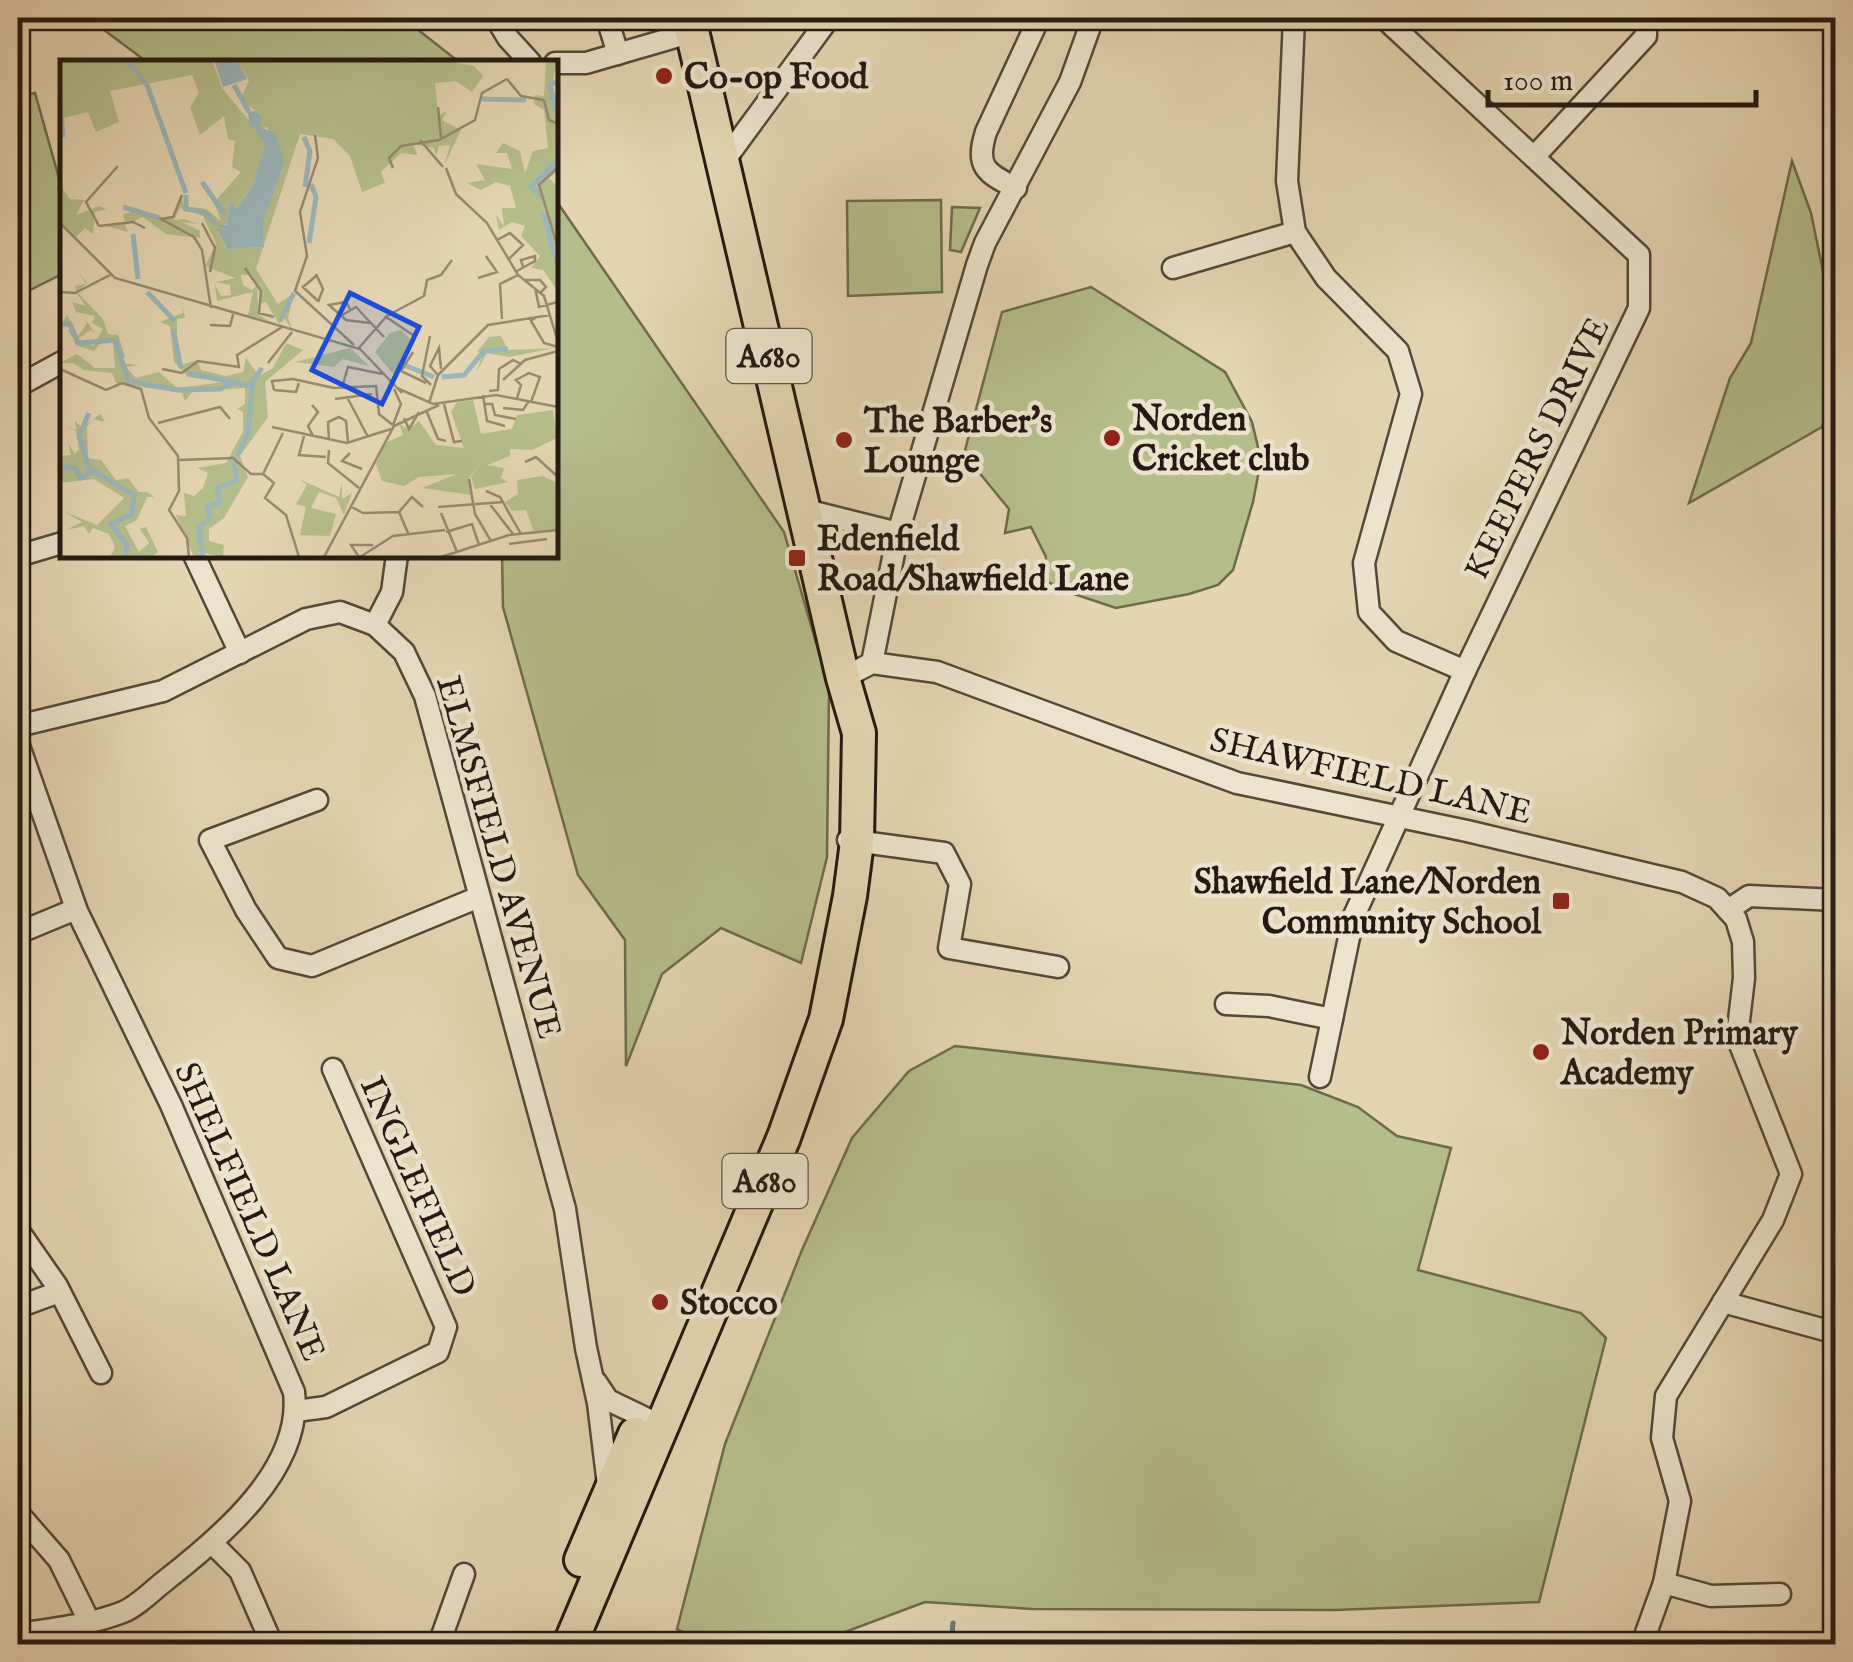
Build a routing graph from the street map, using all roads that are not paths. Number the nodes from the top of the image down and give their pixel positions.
1 (496, 18) edge
2 (607, 18) edge
3 (830, 18) edge
4 (1039, 18) edge
5 (1092, 18) edge
6 (1294, 18) edge
7 (1384, 18) edge
8 (1646, 18) edge
9 (691, 25) edge
10 (618, 54) junction
11 (528, 60) edge
12 (558, 63) edge
13 (1534, 157) junction
14 (724, 162) junction
15 (1016, 188) junction
16 (1296, 232) junction
17 (1174, 268) dead end
18 (60, 363) edge
19 (18, 386) edge
20 (806, 510) junction
21 (898, 533) junction
22 (60, 544) edge
23 (18, 556) edge
24 (195, 558) edge
25 (397, 558) edge
26 (375, 625) junction
27 (240, 653) junction
28 (1466, 671) junction
29 (855, 678) junction
30 (18, 726) edge
31 (18, 743) edge
32 (317, 800) dead end
33 (1399, 818) junction
34 (849, 841) junction
35 (478, 897) junction
36 (1836, 900) edge
37 (1722, 904) junction
38 (76, 908) junction
39 (18, 933) edge
40 (1058, 967) dead end
41 (1226, 1004) dead end
42 (1332, 1019) junction
43 (333, 1069) dead end
44 (1320, 1076) dead end
45 (18, 1230) edge
46 (60, 1292) junction
47 (1724, 1302) junction
48 (18, 1306) edge
49 (1836, 1334) edge
50 (102, 1373) dead end
51 (592, 1376) junction
52 (296, 1411) junction
53 (652, 1421) junction
54 (609, 1492) junction
55 (18, 1513) edge
56 (212, 1543) junction
57 (464, 1574) dead end
58 (1664, 1583) junction
59 (1780, 1594) dead end
60 (90, 1621) junction
61 (18, 1634) edge
62 (272, 1644) edge
63 (439, 1644) edge
64 (546, 1644) edge
65 (570, 1644) edge
66 (1642, 1644) edge

1 - 11 street
2 - 10 street
3 - 14 street
4 - 15 street
5 - 15 street
6 - 16 street
7 - 13 street, KEEPERS DRIVE
8 - 13 street
9 - 10 street
9 - 14 main road, A680
10 - 12 street
13 - 28 street, KEEPERS DRIVE
14 - 20 main road, A680
15 - 21 street
16 - 17 street
16 - 28 street
18 - 19 street
20 - 21 street
20 - 29 main road, A680
21 - 29 street
22 - 23 street
24 - 27 street
25 - 26 street
26 - 27 street
26 - 35 street, ELMSFIELD AVENUE
27 - 30 street
28 - 33 street, KEEPERS DRIVE
29 - 33 street, SHAWFIELD LANE
29 - 34 main road, A680
31 - 38 street, SHELFIELD LANE
32 - 35 street
33 - 37 street, SHAWFIELD LANE
33 - 42 street, KEEPERS DRIVE
34 - 40 street
34 - 53 main road, A680
35 - 51 street, ELMSFIELD AVENUE
36 - 37 street
37 - 47 street
38 - 39 street
38 - 52 street, SHELFIELD LANE
41 - 42 street
42 - 44 street, KEEPERS DRIVE
43 - 52 street, INGLEFIELD
45 - 46 street
46 - 48 street
46 - 50 street
47 - 49 street
47 - 58 street
51 - 53 street
51 - 54 street, ELMSFIELD AVENUE
52 - 56 street, SHELFIELD LANE
53 - 54 main road, A680
53 - 65 main road, A680
54 - 64 main road, A680
55 - 60 street
56 - 60 street, SHELFIELD LANE
56 - 62 street
57 - 63 street
58 - 59 street
58 - 66 street
60 - 61 street, SHELFIELD LANE

